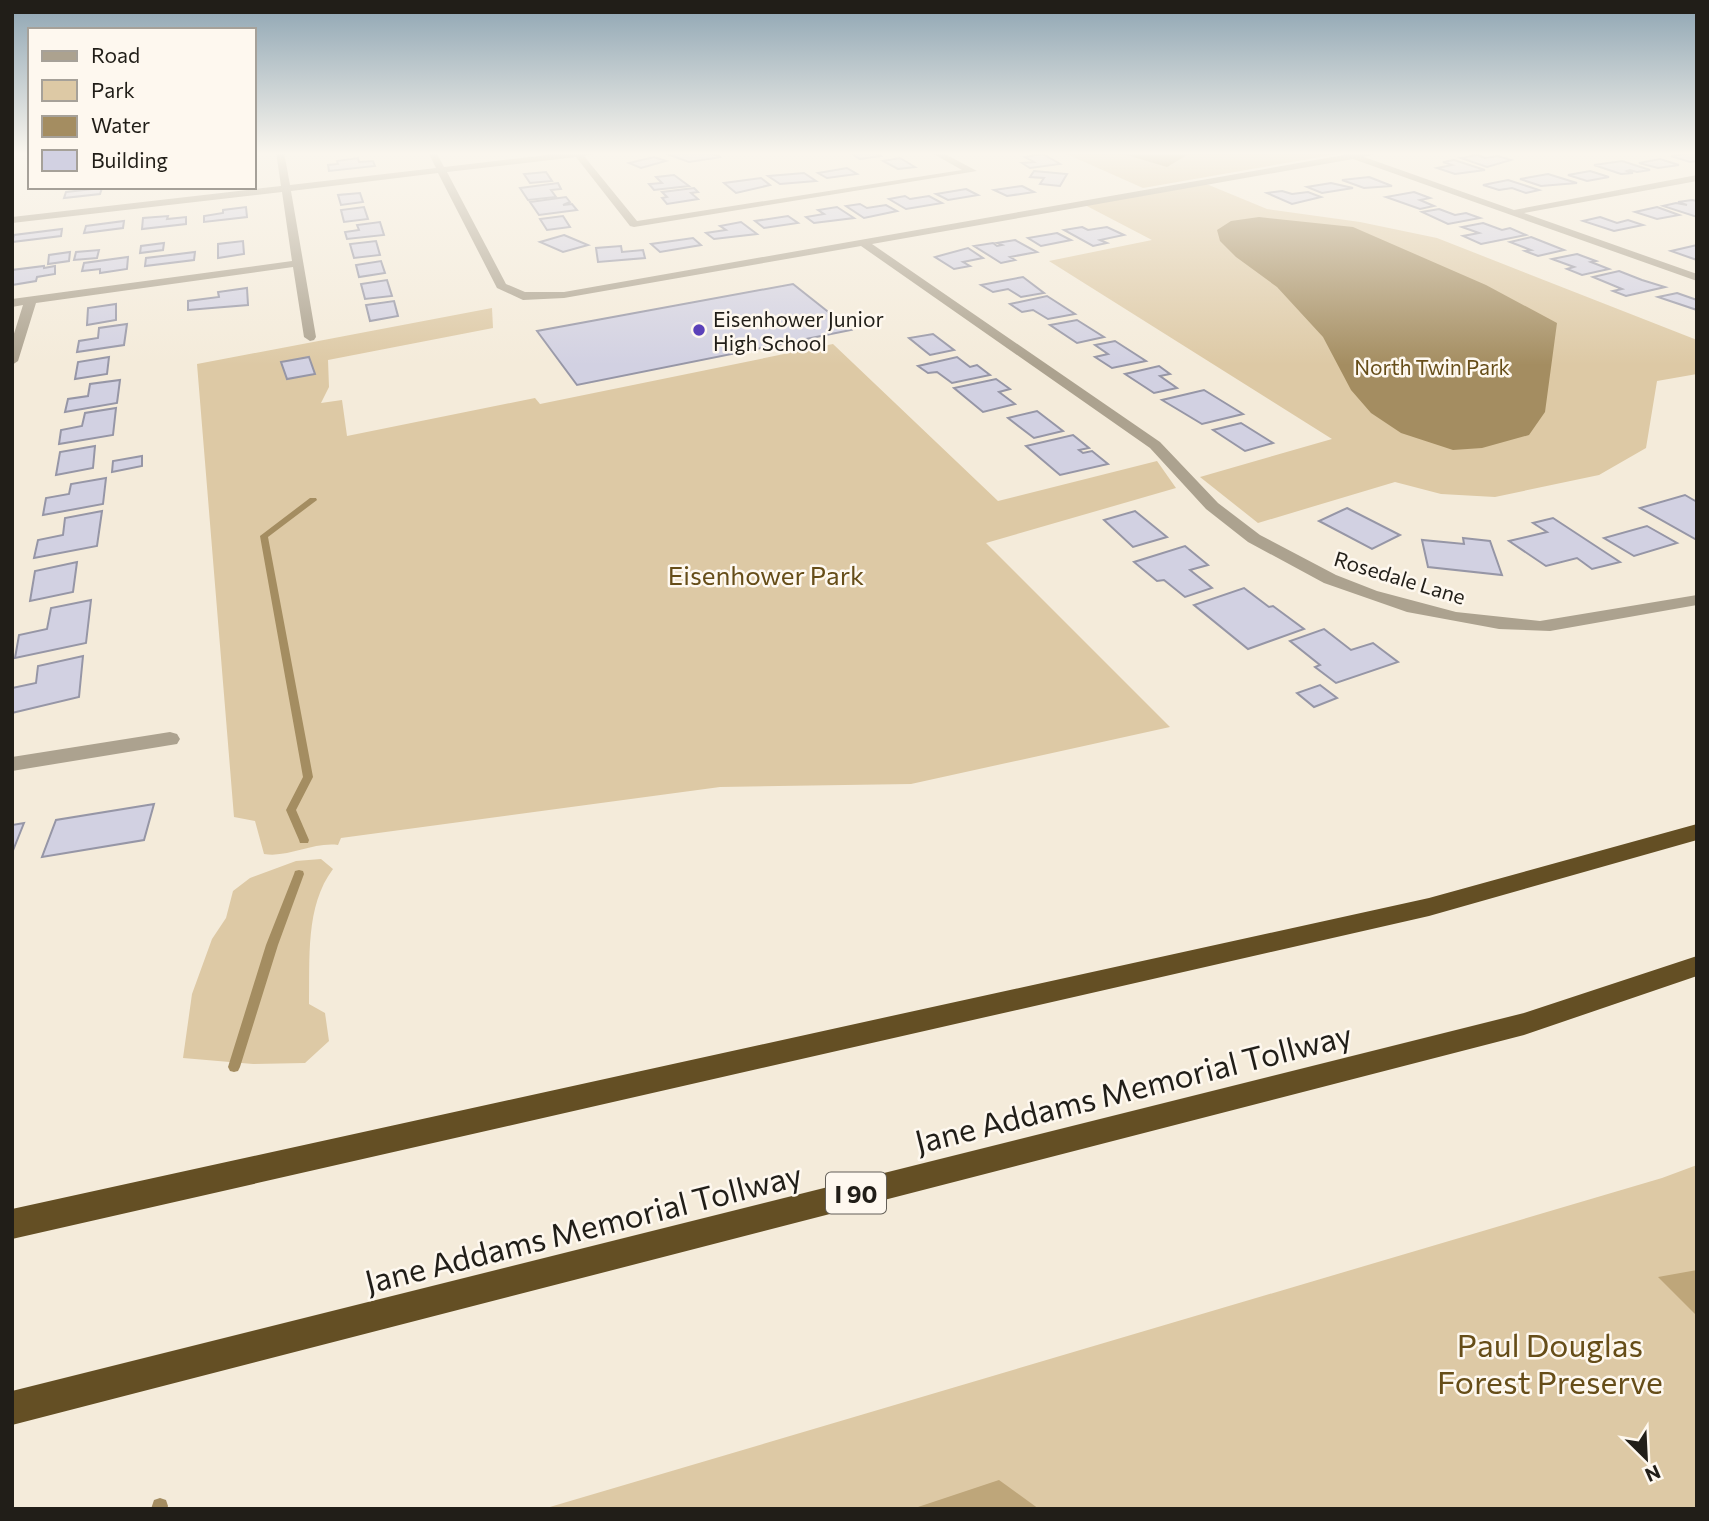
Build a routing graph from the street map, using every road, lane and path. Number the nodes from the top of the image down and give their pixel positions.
1 (294, 223) edge
2 (468, 223) edge
3 (977, 223) edge
4 (1542, 223) edge
5 (864, 243) junction
6 (300, 263) junction
7 (1697, 278) edge
8 (31, 299) junction
9 (12, 303) edge
10 (310, 337) dead end
11 (12, 360) edge
12 (1697, 600) edge
13 (170, 739) dead end
14 (12, 764) edge
15 (1697, 832) edge
16 (1697, 966) edge
17 (12, 1224) edge
18 (12, 1408) edge

1 - 6 street
2 - 5 street
3 - 5 street
4 - 7 street
5 - 12 street, Rosedale Lane
6 - 8 street
6 - 10 street
8 - 9 street
8 - 11 street
13 - 14 street
15 - 17 highway
16 - 18 highway, Jane Addams Memorial Tollway / I 90

